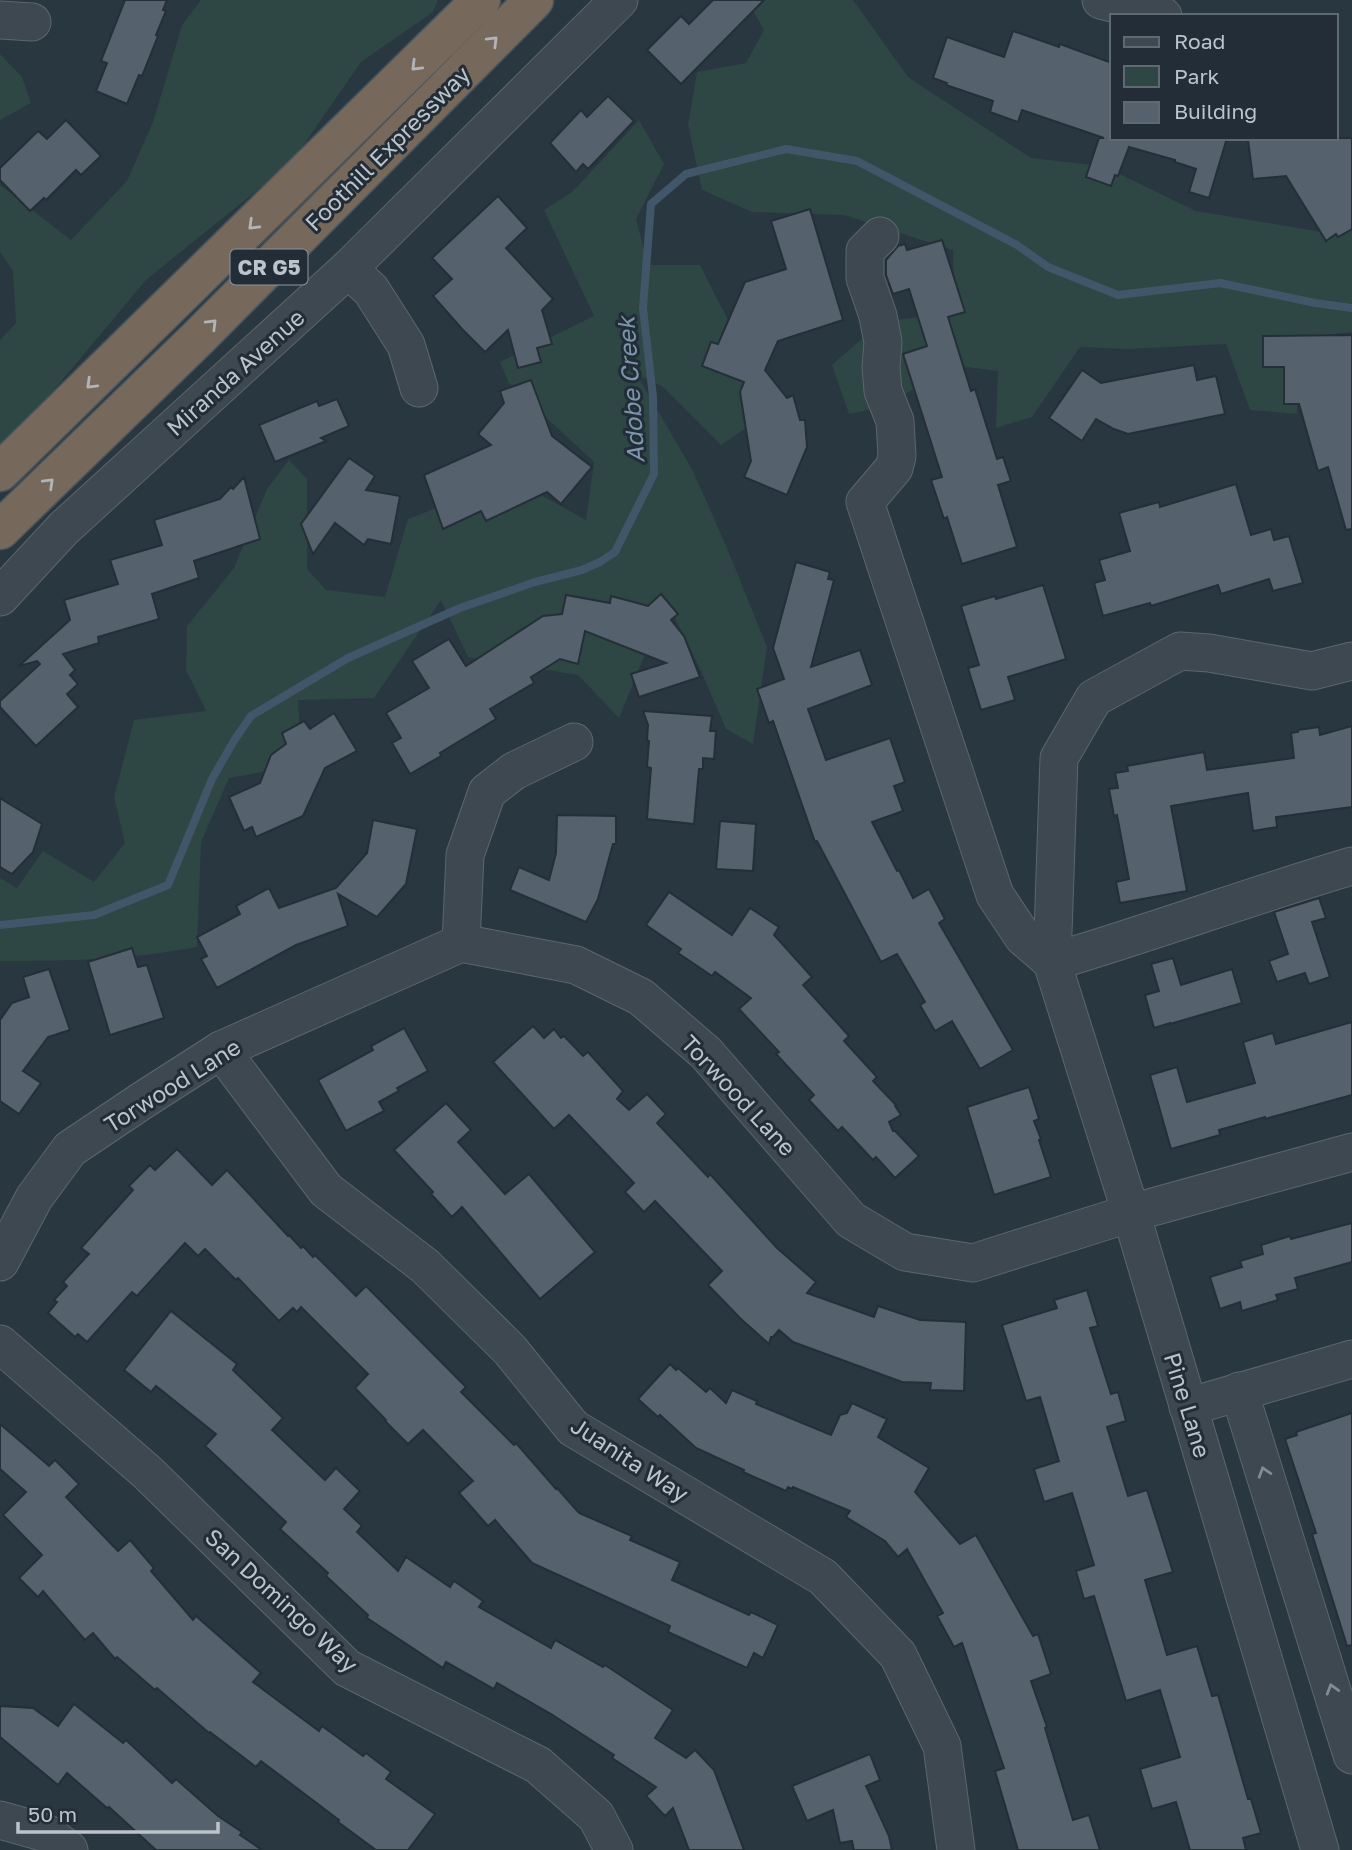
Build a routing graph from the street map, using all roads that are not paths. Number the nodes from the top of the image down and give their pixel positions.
1 (481, 0) edge
2 (534, 0) edge
3 (619, 0) edge
4 (1101, 0) edge
5 (1155, 14) edge
6 (880, 236) dead end
7 (348, 269) junction
8 (419, 388) dead end
9 (0, 472) edge
10 (0, 530) edge
11 (0, 597) edge
12 (1352, 661) edge
13 (573, 742) dead end
14 (1352, 866) edge
15 (461, 943) junction
16 (1052, 962) junction
17 (220, 1051) junction
18 (1352, 1152) edge
19 (1130, 1213) junction
20 (0, 1262) edge
21 (0, 1344) edge
22 (1352, 1359) edge
23 (1240, 1391) junction
24 (1188, 1407) junction
25 (1352, 1755) edge
26 (0, 1820) edge
27 (69, 1850) edge
28 (614, 1850) edge
29 (956, 1850) edge
30 (1320, 1850) edge

1 -> 9 highway, Foothill Expressway / CR G5
10 -> 2 highway, Foothill Expressway / CR G5
3 - 7 street, Miranda Avenue
4 - 5 street
6 - 16 street
7 - 8 street
7 - 11 street, Miranda Avenue
12 - 16 street
13 - 15 street
14 - 16 street
15 - 17 street, Torwood Lane
15 - 19 street, Torwood Lane
16 - 19 street, Pine Lane
17 - 20 street, Torwood Lane
17 - 29 street, Juanita Way
18 - 19 street, Torwood Lane
19 - 24 street, Pine Lane
21 - 28 street, San Domingo Way
22 - 23 street
23 - 24 street
25 -> 23 street
24 - 30 street, Pine Lane
26 - 27 street

